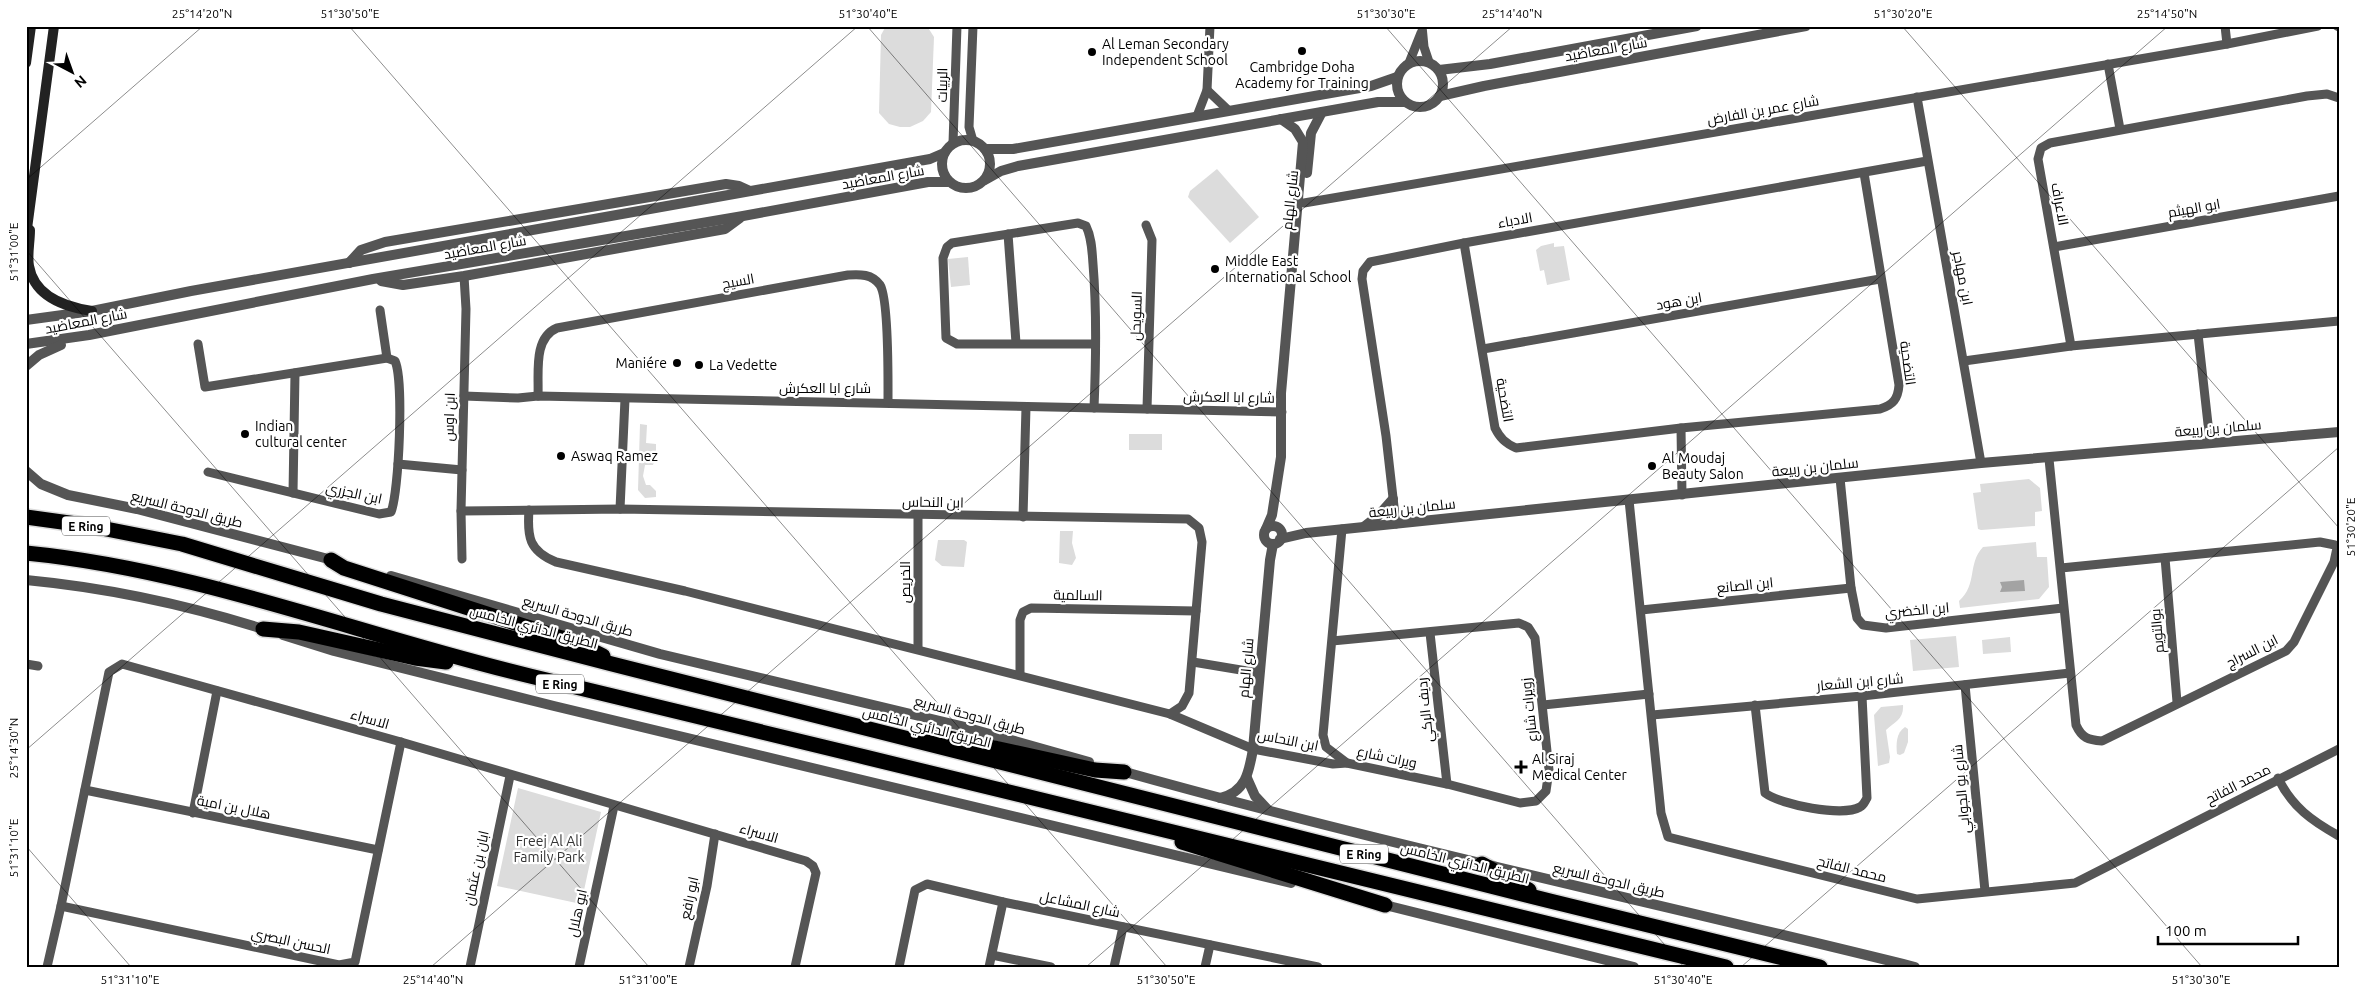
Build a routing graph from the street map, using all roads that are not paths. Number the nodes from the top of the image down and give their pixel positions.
1 (31, 26) edge
2 (54, 26) edge
3 (957, 26) edge
4 (973, 26) edge
5 (1210, 26) edge
6 (1697, 26) edge
7 (1806, 26) edge
8 (2225, 26) edge
9 (2318, 26) edge
10 (1422, 28) edge
11 (2227, 44) junction
12 (1429, 62) junction
13 (26, 63) edge
14 (1409, 63) junction
15 (2108, 64) junction
16 (1438, 70) junction
17 (1397, 77) junction
18 (1207, 90) junction
19 (1440, 96) junction
20 (1917, 97) junction
21 (2339, 98) edge
22 (1404, 102) junction
23 (1228, 110) junction
24 (1322, 112) junction
25 (1197, 116) junction
26 (1281, 119) junction
27 (2120, 129) junction
28 (973, 141) junction
29 (953, 144) junction
30 (985, 149) junction
31 (944, 153) junction
32 (1927, 161) junction
33 (1864, 172) junction
34 (985, 180) junction
35 (948, 182) junction
36 (750, 192) junction
37 (2339, 196) edge
38 (32, 198) junction
39 (1304, 203) junction
40 (591, 207) junction
41 (743, 216) junction
42 (577, 222) junction
43 (1146, 225) dead end
44 (1008, 234) junction
45 (26, 236) edge
46 (1464, 242) junction
47 (2054, 247) junction
48 (349, 263) junction
49 (464, 276) junction
50 (373, 279) junction
51 (1880, 279) junction
52 (380, 310) dead end
53 (92, 311) junction
54 (26, 320) edge
55 (2339, 321) edge
56 (2198, 334) junction
57 (89, 335) junction
58 (1016, 343) junction
59 (26, 344) edge
60 (198, 344) dead end
61 (1096, 344) junction
62 (2071, 346) junction
63 (1483, 349) junction
64 (387, 358) junction
65 (1964, 361) junction
66 (26, 366) edge
67 (295, 373) junction
68 (464, 396) junction
69 (538, 396) junction
70 (625, 398) junction
71 (888, 402) junction
72 (1026, 407) junction
73 (1094, 408) junction
74 (1147, 409) junction
75 (1282, 412) junction
76 (1681, 428) junction
77 (2339, 432) edge
78 (2210, 442) junction
79 (2049, 459) junction
80 (1981, 463) junction
81 (398, 464) junction
82 (462, 470) junction
83 (26, 471) edge
84 (208, 472) dead end
85 (1840, 478) junction
86 (292, 492) junction
87 (1682, 495) junction
88 (1393, 499) junction
89 (1629, 500) junction
90 (620, 509) junction
91 (461, 510) junction
92 (529, 510) junction
93 (1272, 514) junction
94 (918, 515) junction
95 (26, 517) edge
96 (1023, 517) junction
97 (1396, 524) junction
98 (1363, 527) junction
99 (1342, 529) junction
100 (1275, 536) junction
101 (26, 553) edge
102 (462, 558) dead end
103 (2165, 558) junction
104 (331, 560) junction
105 (2061, 568) junction
106 (26, 580) edge
107 (1851, 588) junction
108 (2064, 608) junction
109 (1641, 610) junction
110 (1196, 611) junction
111 (263, 629) junction
112 (1430, 633) junction
113 (1332, 641) junction
114 (918, 649) junction
115 (468, 661) junction
116 (1193, 662) junction
117 (26, 664) edge
118 (612, 664) junction
119 (38, 666) dead end
120 (1260, 673) junction
121 (2070, 673) junction
122 (1020, 674) junction
123 (1965, 685) junction
124 (217, 691) junction
125 (1649, 694) junction
126 (1862, 696) junction
127 (2177, 702) junction
128 (1543, 705) junction
129 (1755, 705) junction
130 (1170, 714) junction
131 (1652, 715) junction
132 (908, 739) junction
133 (401, 742) junction
134 (2339, 748) edge
135 (1254, 749) junction
136 (1347, 763) junction
137 (1124, 772) junction
138 (510, 776) junction
139 (1247, 778) junction
140 (2278, 778) junction
141 (1447, 784) junction
142 (85, 790) junction
143 (1219, 799) junction
144 (1520, 803) joint
145 (614, 806) junction
146 (1268, 811) junction
147 (1096, 812) junction
148 (193, 813) junction
149 (715, 834) junction
150 (2339, 836) edge
151 (378, 850) junction
152 (1482, 864) junction
153 (1985, 891) junction
154 (1550, 901) junction
155 (1003, 902) junction
156 (1385, 905) junction
157 (61, 906) junction
158 (1123, 927) junction
159 (1210, 945) junction
160 (992, 955) junction
161 (1607, 960) junction
162 (1298, 965) edge
163 (47, 967) edge
164 (470, 967) edge
165 (579, 967) edge
166 (689, 967) edge
167 (795, 967) edge
168 (899, 967) edge
169 (989, 967) edge
170 (1051, 967) edge
171 (1114, 967) edge
172 (1205, 967) edge
173 (1318, 967) edge
174 (1618, 967) edge
175 (1634, 967) edge
176 (1726, 967) edge
177 (1820, 967) edge
178 (1915, 967) edge

1 - 13 main road
2 - 38 main road
3 - 29 street, الربيات
4 - 28 street, الربيات
5 - 18 street
6 - 16 street, شارع المعاضيد
7 - 19 street, شارع المعاضيد
8 - 11 street
9 - 11 street, شارع عمر بن الفارض
10 - 12 street
10 - 14 street
11 - 15 street, شارع عمر بن الفارض
12 - 14 street
12 - 16 street
14 - 17 street
15 - 20 street, شارع عمر بن الفارض
15 - 27 street
16 - 19 street
17 - 22 street
17 - 23 street
18 - 23 street
18 - 25 street
19 - 22 street
20 - 32 street, ابن مهاجر
20 - 39 street, شارع عمر بن الفارض
21 - 27 street, الاعراف
22 - 24 street
23 - 25 street
24 - 26 street
24 - 39 street, شارع الهام
25 - 30 street
26 - 34 street
26 - 75 street, شارع الهام
27 - 47 street, الاعراف
28 - 29 street
28 - 30 street
29 - 31 street
30 - 34 street
31 - 35 street
31 - 36 street, شارع المعاضيد
32 - 33 street, الادباء
32 - 65 street, ابن مهاجر
33 - 46 street, الادباء
33 - 51 street, التضحية
34 - 35 street
35 - 41 street, شارع المعاضيد
36 - 40 street
36 - 42 street, شارع المعاضيد
37 - 47 street, ابو الهيثم
38 - 45 main road
38 - 53 main road
39 - 75 street, شارع الهام
40 - 42 street
40 - 48 street
41 - 49 street
41 - 50 street, شارع المعاضيد
42 - 48 street, شارع المعاضيد
43 - 74 street, السويحل
44 - 58 street
44 - 58 street
44 - 61 street
46 - 63 street, التضحية
46 - 88 street, الادباء
47 - 62 street, الاعراف
48 - 53 street, شارع المعاضيد
49 - 50 street
49 - 68 street, ابن اوس
50 - 57 street, شارع المعاضيد
51 - 63 street, ابن هود
51 - 76 street, التضحية
52 - 64 street, ابن الجزري
53 - 54 street, شارع المعاضيد
55 - 56 street
56 - 62 street
56 - 78 street
57 - 59 street, شارع المعاضيد
57 - 66 street
58 - 61 street
60 - 67 street
61 - 73 street
62 - 65 street
63 - 76 street, التضحية
64 - 67 street
64 - 81 street, ابن الجزري
65 - 80 street, ابن مهاجر
67 - 86 street
68 - 69 street, شارع ابا العكرش
68 - 82 street, ابن اوس
69 - 70 street, شارع ابا العكرش
69 - 71 street, السيج
70 - 71 street, شارع ابا العكرش
70 - 90 street
71 - 72 street, شارع ابا العكرش
72 - 73 street, شارع ابا العكرش
72 - 96 street
73 - 74 street, شارع ابا العكرش
74 - 75 street, شارع ابا العكرش
75 - 93 street, شارع الهام
76 - 87 street
77 - 78 street, سلمان بن ربيعة
78 - 79 street, سلمان بن ربيعة
79 - 80 street, سلمان بن ربيعة
79 - 105 street, ابن السراج
80 - 85 street, سلمان بن ربيعة
81 - 82 street
81 - 86 street, ابن الجزري
82 - 91 street, ابن اوس
83 - 104 street, طريق الدوحة السريع
84 - 86 street, ابن الجزري
85 - 87 street, سلمان بن ربيعة
85 - 107 street, ابن الخضري
87 - 89 street, سلمان بن ربيعة
88 - 97 street, الادباء
88 - 98 street
89 - 97 street, سلمان بن ربيعة
89 - 109 street, محمد الفاتح
90 - 92 street, ابن النحاس
90 - 94 street, ابن النحاس
91 - 92 street, ابن النحاس
91 - 102 street, ابن اوس
92 - 114 street, ابن النحاس
93 - 100 street, شارع الهام
93 - 100 street, شارع الهام
94 - 96 street, ابن النحاس
94 - 114 street, الخريص
95 - 118 highway, الطريق الدائري الخامس / E Ring
96 - 110 street, ابن النحاس
97 - 98 street, سلمان بن ربيعة
98 - 99 street, سلمان بن ربيعة
99 - 100 street, سلمان بن ربيعة
99 - 113 street, ويرات شارع
100 - 120 street, شارع الهام
101 - 115 highway, E Ring
103 - 105 street, ابن السراج
103 - 127 street, بوالتويم
103 - 127 street, ابن السراج
104 - 118 highway
104 - 137 street, طريق الدوحة السريع
105 - 108 street, ابن السراج
106 - 111 street
107 - 108 street, ابن الخضري
107 - 109 street, ابن الصانع
108 - 121 street, ابن السراج
109 - 125 street, محمد الفاتح
110 - 116 street, ابن النحاس
110 - 122 street, السالمية
111 - 115 highway
111 - 156 street
112 - 113 street
112 - 128 street, زويرات شارع
112 - 141 street, رديف الركي
113 - 136 street, ويرات شارع
114 - 122 street, ابن النحاس
115 - 147 highway, E Ring
116 - 120 street
116 - 130 street, ابن النحاس
117 - 119 street
118 - 132 highway, الطريق الدائري الخامس / E Ring
120 - 135 street, شارع الهام
121 - 123 street, شارع ابن الشعار
121 - 127 street, ابن السراج
122 - 130 street, ابن النحاس
123 - 126 street, شارع ابن الشعار
123 - 153 street, شارع بو الجوابي
124 - 133 street, الاسراء
124 - 142 street, الاسراء
124 - 148 street
125 - 128 street
125 - 131 street, محمد الفاتح
126 - 129 street, شارع ابن الشعار
126 - 129 street
128 - 144 street, زويرات شارع
129 - 131 street, شارع ابن الشعار
130 - 135 street, ابن النحاس
131 - 153 street, محمد الفاتح
132 - 137 highway
132 - 154 highway, الطريق الدائري الخامس / E Ring
133 - 138 street, الاسراء
133 - 151 street, الحسن البصري
134 - 140 street, محمد الفاتح
135 - 136 street, ابن النحاس
135 - 139 street, شارع الهام
136 - 141 street, ويرات شارع
137 - 143 street, طريق الدوحة السريع
138 - 145 street, الاسراء
138 - 164 street, ابان بن عثمان
139 - 143 street
139 - 146 street
140 - 150 street
140 - 153 street, محمد الفاتح
141 - 144 street, ويرات شارع
142 - 148 street, هلال بن امية
142 - 157 street, الاسراء
143 - 146 street, طريق الدوحة السريع
145 - 149 street, الاسراء
145 - 165 street, ابو هلال
146 - 152 street, طريق الدوحة السريع
147 - 156 highway
147 - 176 highway, E Ring
148 - 151 street, هلال بن امية
149 - 166 street, ابو رافع
149 - 167 street, الاسراء
151 - 157 street, الحسن البصري
152 - 154 highway
152 - 178 street, طريق الدوحة السريع
154 - 177 highway, الطريق الدائري الخامس / E Ring
155 - 158 street, شارع المشاعل
155 - 160 street
155 - 168 street, شارع المشاعل
156 - 161 street
157 - 163 street, الاسراء
158 - 159 street, شارع المشاعل
158 - 171 street
159 - 162 street, شارع المشاعل
159 - 172 street
160 - 169 street
160 - 170 street
161 - 174 street
161 - 175 street
162 - 173 street, شارع المشاعل

